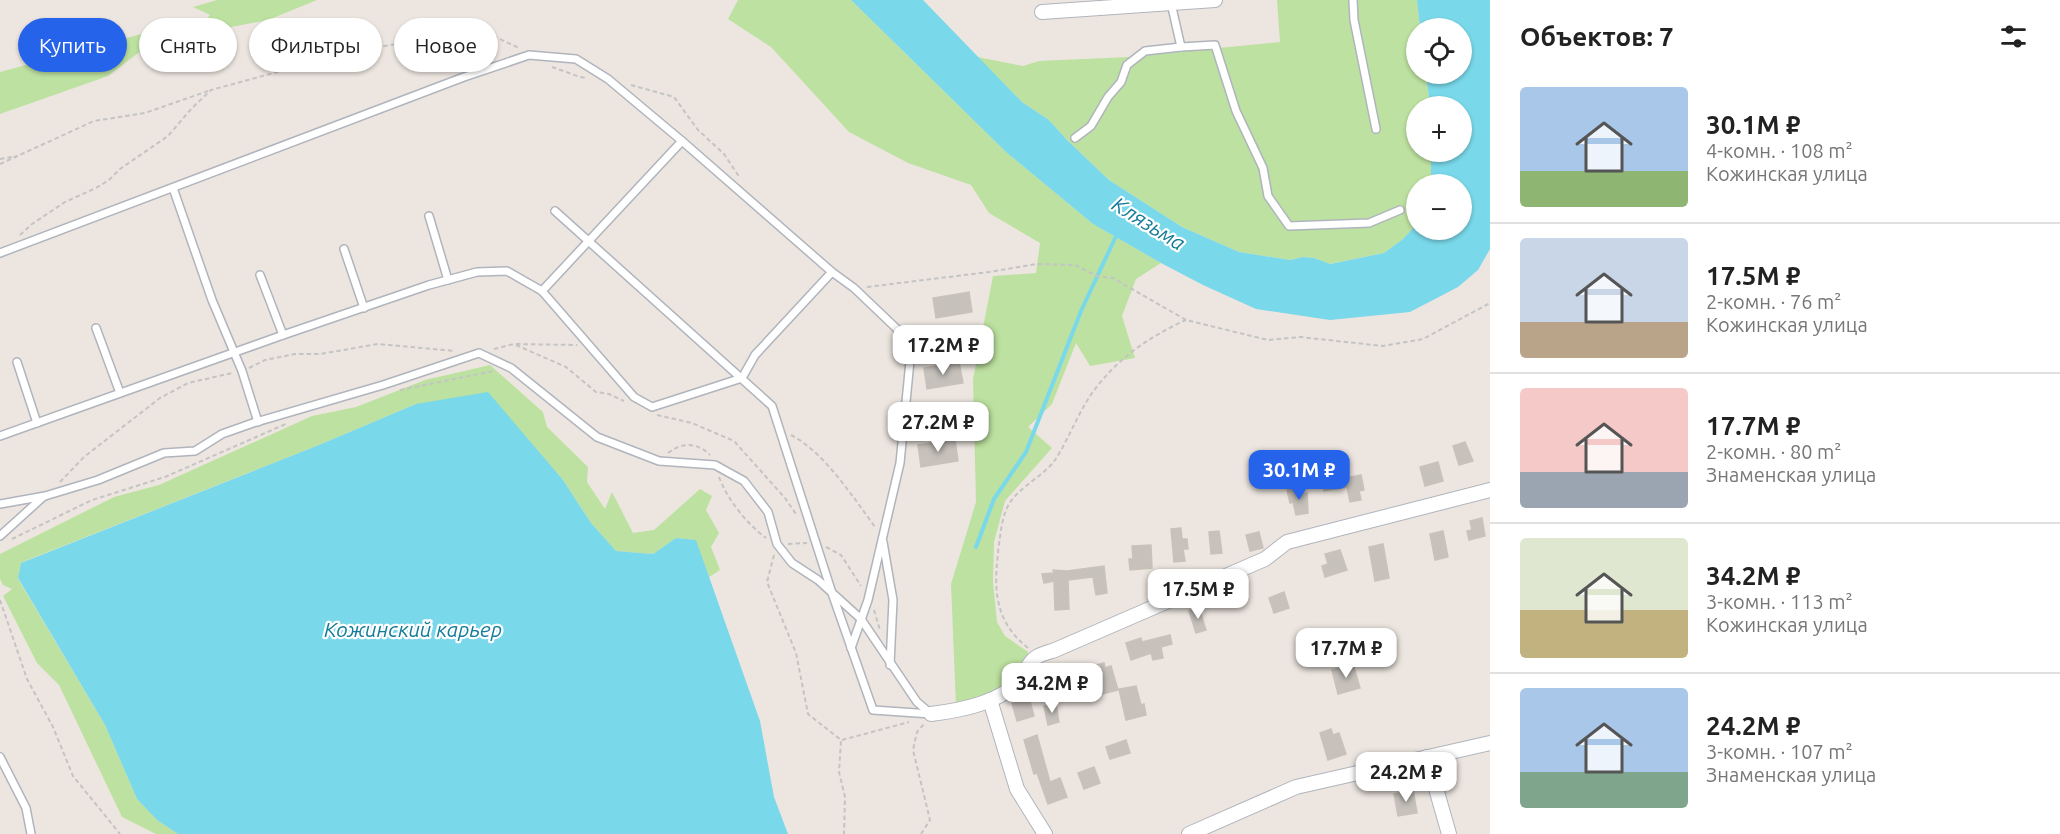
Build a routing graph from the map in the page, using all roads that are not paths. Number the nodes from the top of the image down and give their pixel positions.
1 (1215, 0) edge
2 (1353, 0) edge
3 (1171, 2) edge
4 (1042, 12) dead end
5 (1182, 47) junction
6 (1376, 129) dead end
7 (1075, 138) dead end
8 (681, 141) junction
9 (173, 188) junction
10 (1400, 210) dead end
11 (555, 211) dead end
12 (429, 216) dead end
13 (589, 240) junction
14 (344, 249) dead end
15 (0, 253) edge
16 (832, 273) junction
17 (260, 275) dead end
18 (448, 280) junction
19 (542, 291) junction
20 (364, 308) junction
21 (96, 328) dead end
22 (283, 335) junction
23 (234, 352) junction
24 (16, 362) dead end
25 (742, 378) junction
26 (120, 393) junction
27 (258, 422) junction
28 (37, 423) junction
29 (0, 436) edge
30 (1490, 490) edge
31 (45, 496) junction
32 (0, 504) edge
33 (0, 536) edge
34 (882, 537) junction
35 (832, 593) junction
36 (861, 619) junction
37 (851, 648) junction
38 (890, 664) junction
39 (990, 700) junction
40 (932, 714) junction
41 (1490, 743) edge
42 (0, 757) edge
43 (1427, 757) junction
44 (31, 834) edge
45 (1045, 834) edge
46 (1190, 834) edge
47 (1449, 834) edge

1 - 3 street
2 - 6 lane
3 - 4 street
3 - 5 lane
5 - 7 lane
5 - 10 lane
8 - 9 lane
8 - 13 lane
8 - 16 lane
9 - 15 lane
9 - 23 lane
11 - 13 lane
12 - 18 lane
13 - 19 lane
13 - 25 lane
14 - 20 lane
16 - 25 lane
16 - 34 lane
17 - 22 lane
18 - 19 lane
18 - 20 lane
19 - 25 lane
20 - 22 lane
21 - 26 lane
22 - 23 lane
23 - 26 lane
23 - 27 lane
24 - 28 lane
25 - 35 lane
26 - 28 lane
27 - 31 lane
27 - 35 lane
28 - 29 lane
30 - 39 street
31 - 32 lane
31 - 33 lane
34 - 36 lane
34 - 38 lane
35 - 36 lane
35 - 37 lane
36 - 37 lane
36 - 38 lane
37 - 40 lane
38 - 40 lane
39 - 40 street
39 - 45 street
41 - 43 street
42 - 44 lane
43 - 46 street
43 - 47 street

